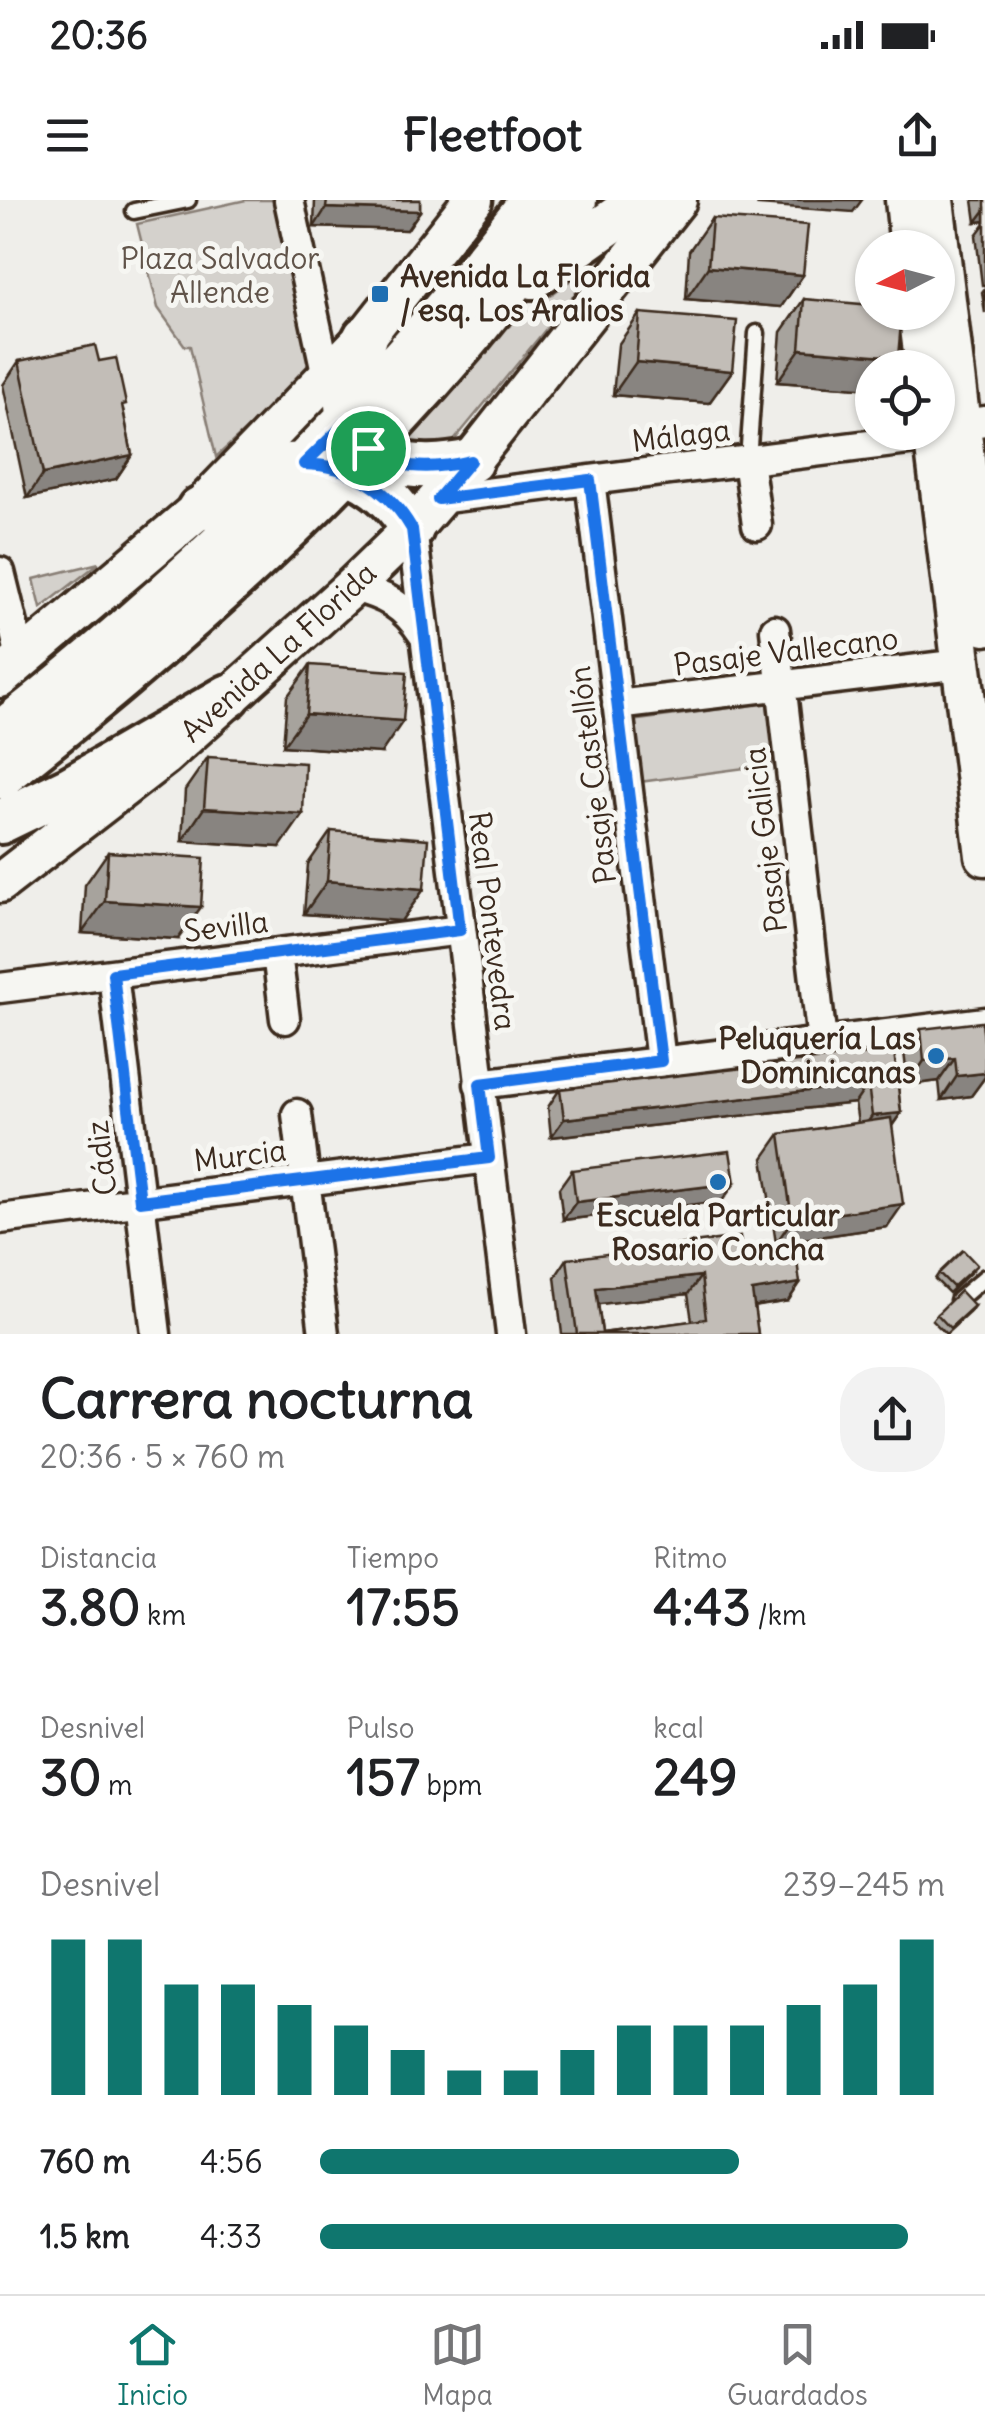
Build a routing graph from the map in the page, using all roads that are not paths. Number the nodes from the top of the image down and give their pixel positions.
1 (188, 200) edge
2 (288, 200) edge
3 (473, 200) edge
4 (532, 200) edge
5 (575, 200) edge
6 (642, 200) edge
7 (678, 200) edge
8 (905, 200) edge
9 (934, 200) edge
10 (134, 211) dead end
11 (908, 230) edge
12 (496, 304) junction
13 (756, 333) dead end
14 (365, 337) junction
15 (946, 350) edge
16 (324, 380) junction
17 (955, 440) edge
18 (855, 443) edge
19 (954, 450) edge
20 (342, 451) junction
21 (748, 460) junction
22 (470, 461) junction
23 (590, 480) junction
24 (198, 509) junction
25 (425, 514) junction
26 (757, 525) dead end
27 (0, 572) edge
28 (352, 587) junction
29 (985, 626) edge
30 (774, 630) dead end
31 (424, 636) junction
32 (962, 664) junction
33 (11, 670) edge
34 (781, 685) junction
35 (230, 696) junction
36 (617, 705) junction
37 (0, 732) edge
38 (0, 777) edge
39 (0, 822) edge
40 (985, 856) edge
41 (0, 883) edge
42 (460, 930) junction
43 (277, 954) junction
44 (113, 974) junction
45 (0, 988) edge
46 (286, 1019) dead end
47 (985, 1022) edge
48 (822, 1042) junction
49 (661, 1061) junction
50 (480, 1084) junction
51 (298, 1114) dead end
52 (489, 1158) junction
53 (306, 1181) junction
54 (140, 1201) junction
55 (0, 1218) edge
56 (985, 1276) edge
57 (958, 1300) edge
58 (156, 1334) edge
59 (324, 1334) edge
60 (511, 1334) edge

1 - 10 lane
2 - 16 street
3 - 14 street
4 - 20 main road
5 - 12 main road
6 - 12 main road
7 - 22 street, Avenida La Florida
8 - 11 street
9 - 15 street
12 - 20 main road
13 - 21 lane
14 - 16 street
14 - 20 main road
16 - 24 street
17 - 29 street
18 - 21 street, Málaga
19 - 32 street
20 - 22 main road
20 - 24 main road
20 - 25 main road
20 - 37 main road
20 - 38 main road
21 - 23 street, Málaga
21 - 26 street
22 - 25 street, Avenida La Florida
23 - 25 street, Málaga
23 - 36 street, Pasaje Castellón
24 - 33 street
25 - 28 street, Avenida La Florida
25 - 31 street, Real Pontevedra
27 - 33 street
28 - 31 street
28 - 35 street, Avenida La Florida
30 - 34 street, Pasaje Galicia
31 - 42 street, Real Pontevedra
32 - 34 street, Pasaje Vallecano
32 - 40 street
34 - 36 street, Pasaje Vallecano
34 - 48 street, Pasaje Galicia
35 - 39 main road
35 - 41 street, Avenida La Florida
36 - 49 street, Pasaje Castellón
42 - 43 street, Sevilla
42 - 50 street, Real Pontevedra
43 - 44 street, Sevilla
43 - 46 street
44 - 45 street, Sevilla
44 - 54 street, Cádiz
47 - 48 street
48 - 49 street
49 - 50 street
50 - 52 street, Real Pontevedra
51 - 53 street
52 - 53 street, Murcia
52 - 60 street, Real Pontevedra
53 - 54 street, Murcia
53 - 59 street
54 - 55 street, Murcia
54 - 58 street, Cádiz
56 - 57 lane

